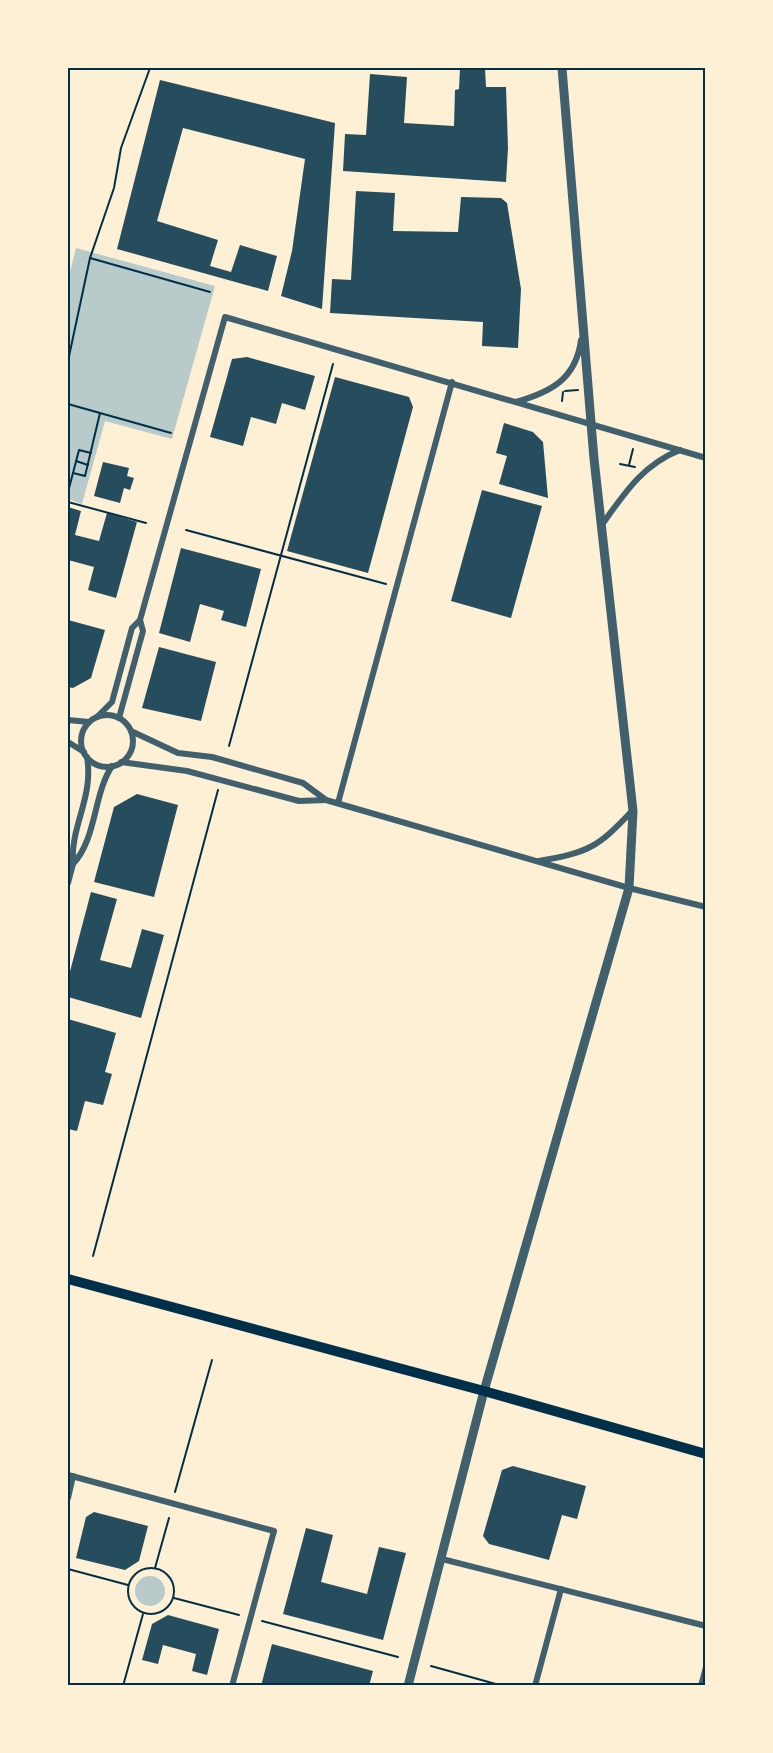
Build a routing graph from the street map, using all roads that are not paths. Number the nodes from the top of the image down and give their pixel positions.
1 (562, 68) edge
2 (583, 321) junction
3 (452, 382) junction
4 (515, 402) junction
5 (591, 424) junction
6 (680, 450) junction
7 (705, 458) edge
8 (601, 527) junction
9 (140, 620) junction
10 (97, 717) junction
11 (119, 718) junction
12 (68, 720) edge
13 (89, 722) junction
14 (131, 731) junction
15 (68, 742) edge
16 (85, 755) junction
17 (121, 762) junction
18 (112, 766) junction
19 (326, 800) junction
20 (338, 803) junction
21 (633, 811) junction
22 (536, 861) junction
23 (73, 864) junction
24 (68, 883) edge
25 (629, 888) junction
26 (705, 907) edge
27 (68, 1279) edge
28 (484, 1390) junction
29 (705, 1454) edge
30 (70, 1476) edge
31 (68, 1498) edge
32 (442, 1559) junction
33 (561, 1589) junction
34 (705, 1626) edge
35 (705, 1667) edge
36 (232, 1686) edge
37 (408, 1686) edge
38 (535, 1686) edge
39 (701, 1686) edge

1 - 2 street
2 - 4 street
2 - 5 street
3 - 4 street
3 - 9 street
3 - 20 street
4 - 5 street
5 - 6 street
5 - 8 street
6 - 7 street
6 - 8 street
8 - 21 street
9 - 10 street
9 - 11 street
10 - 11 street
10 - 13 street
11 - 14 street
12 - 13 street
13 - 16 street
14 - 17 street
14 - 19 street
15 - 16 street
16 - 18 street
16 - 23 street
17 - 18 street
17 - 19 street
18 - 23 street
19 - 20 street
20 - 22 street
21 - 22 street
21 - 25 street
22 - 25 street
23 - 24 street
25 - 26 street
25 - 28 street
27 - 28 main road
28 - 29 main road
28 - 32 street
30 - 31 street
30 - 36 street
32 - 33 street
32 - 37 street
33 - 34 street
33 - 38 street
35 - 39 street

